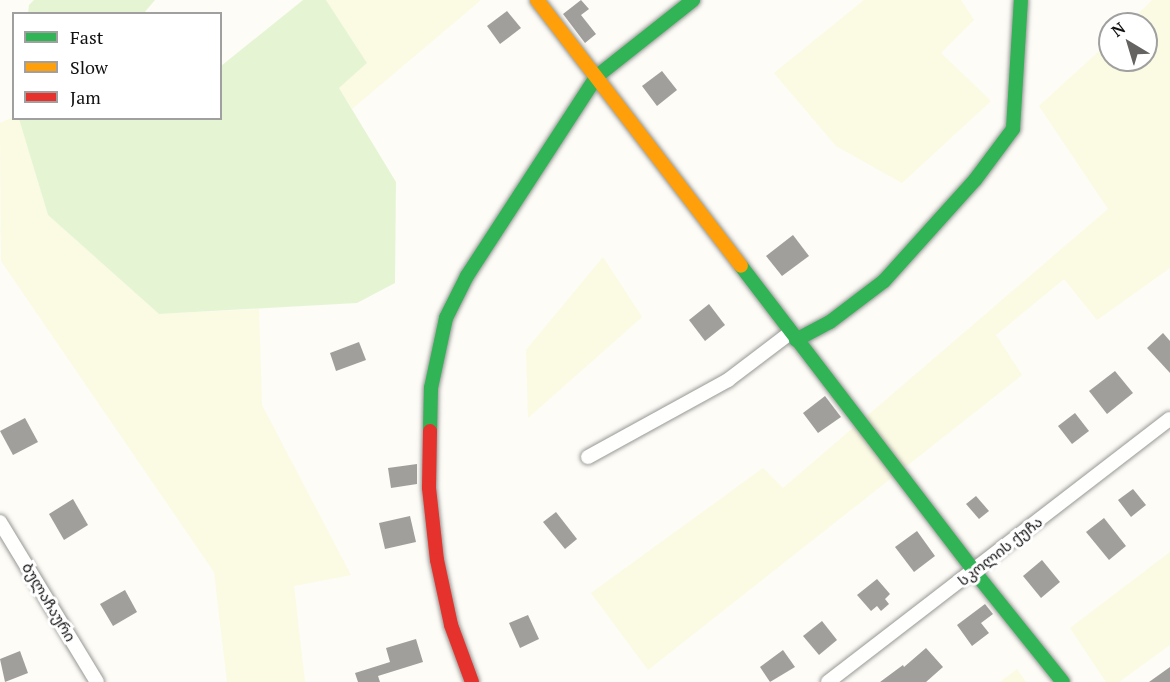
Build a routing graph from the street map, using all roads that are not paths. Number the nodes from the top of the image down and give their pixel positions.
1 (537, 0) edge
2 (693, 0) edge
3 (1021, 0) edge
4 (596, 77) junction
5 (793, 336) junction
6 (1170, 419) edge
7 (588, 458) dead end
8 (0, 522) edge
9 (974, 571) junction
10 (97, 682) edge
11 (472, 682) edge
12 (828, 682) edge
13 (1063, 682) edge

1 - 4 street
2 - 4 street
3 - 5 street
4 - 5 street
4 - 11 street
5 - 7 street
5 - 9 street
6 - 9 street, სკოლის ქუჩა
8 - 10 street, ბულაჩაური
9 - 12 street, სკოლის ქუჩა
9 - 13 street

